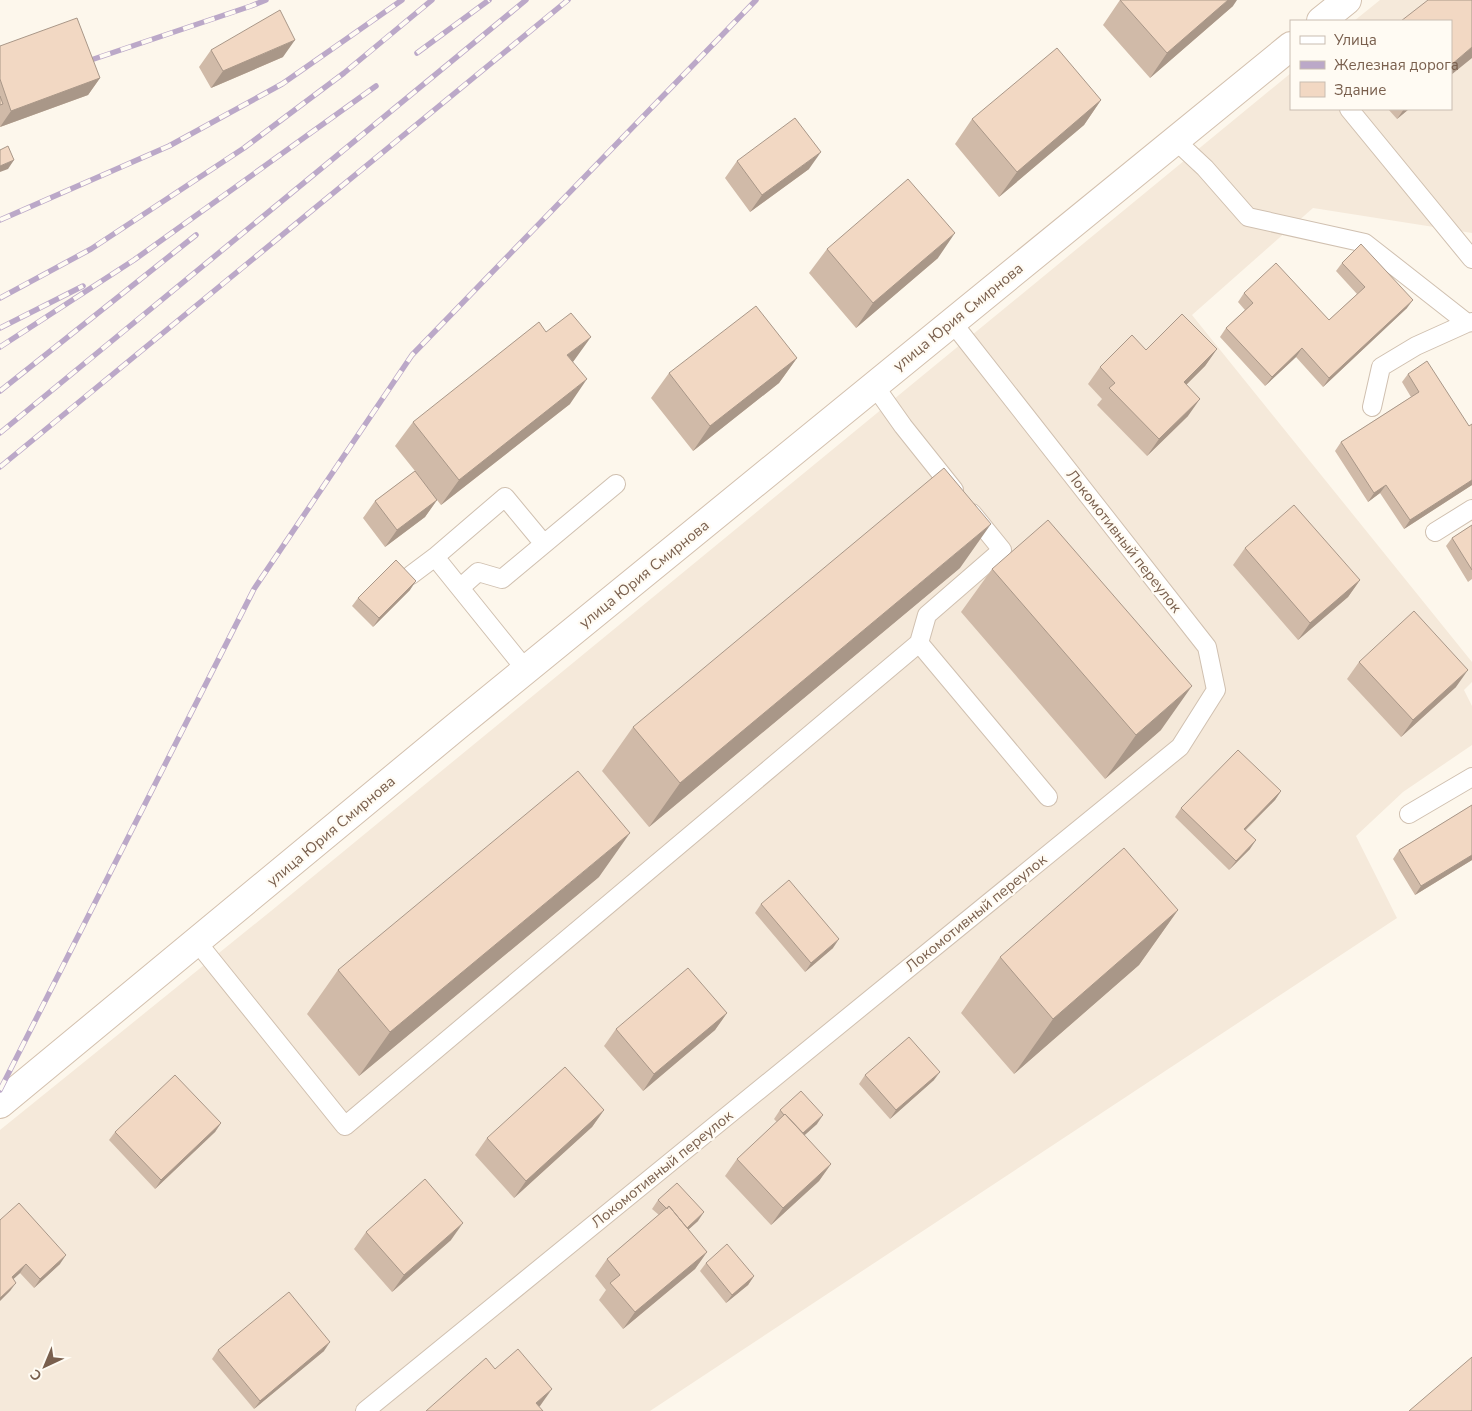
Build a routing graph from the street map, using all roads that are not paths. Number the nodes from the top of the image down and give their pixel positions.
1 (1347, 0) edge
2 (1322, 20) edge
3 (1290, 47) edge
4 (1350, 110) edge
5 (1175, 140) junction
6 (1472, 259) edge
7 (952, 322) junction
8 (1470, 322) edge
9 (874, 386) junction
10 (1372, 407) dead end
11 (616, 484) dead end
12 (1472, 509) edge
13 (1435, 532) dead end
14 (544, 544) junction
15 (435, 557) junction
16 (411, 575) edge
17 (460, 588) junction
18 (919, 643) junction
19 (526, 670) junction
20 (1472, 777) edge
21 (1048, 797) dead end
22 (1410, 814) dead end
23 (197, 942) junction
24 (0, 1104) edge
25 (365, 1411) edge

1 - 2 main road
3 - 5 main road, улица Юрия Смирнова
4 - 6 lane
5 - 7 main road, улица Юрия Смирнова
5 - 8 lane
7 - 9 main road, улица Юрия Смирнова
7 - 25 lane, Локомотивный переулок
8 - 10 lane
9 - 18 lane
9 - 19 main road, улица Юрия Смирнова
11 - 14 lane
12 - 13 lane
14 - 15 lane
14 - 17 lane
15 - 16 lane
15 - 17 lane
17 - 19 lane
18 - 21 lane
18 - 23 lane
19 - 23 main road, улица Юрия Смирнова
20 - 22 lane
23 - 24 main road, улица Юрия Смирнова

